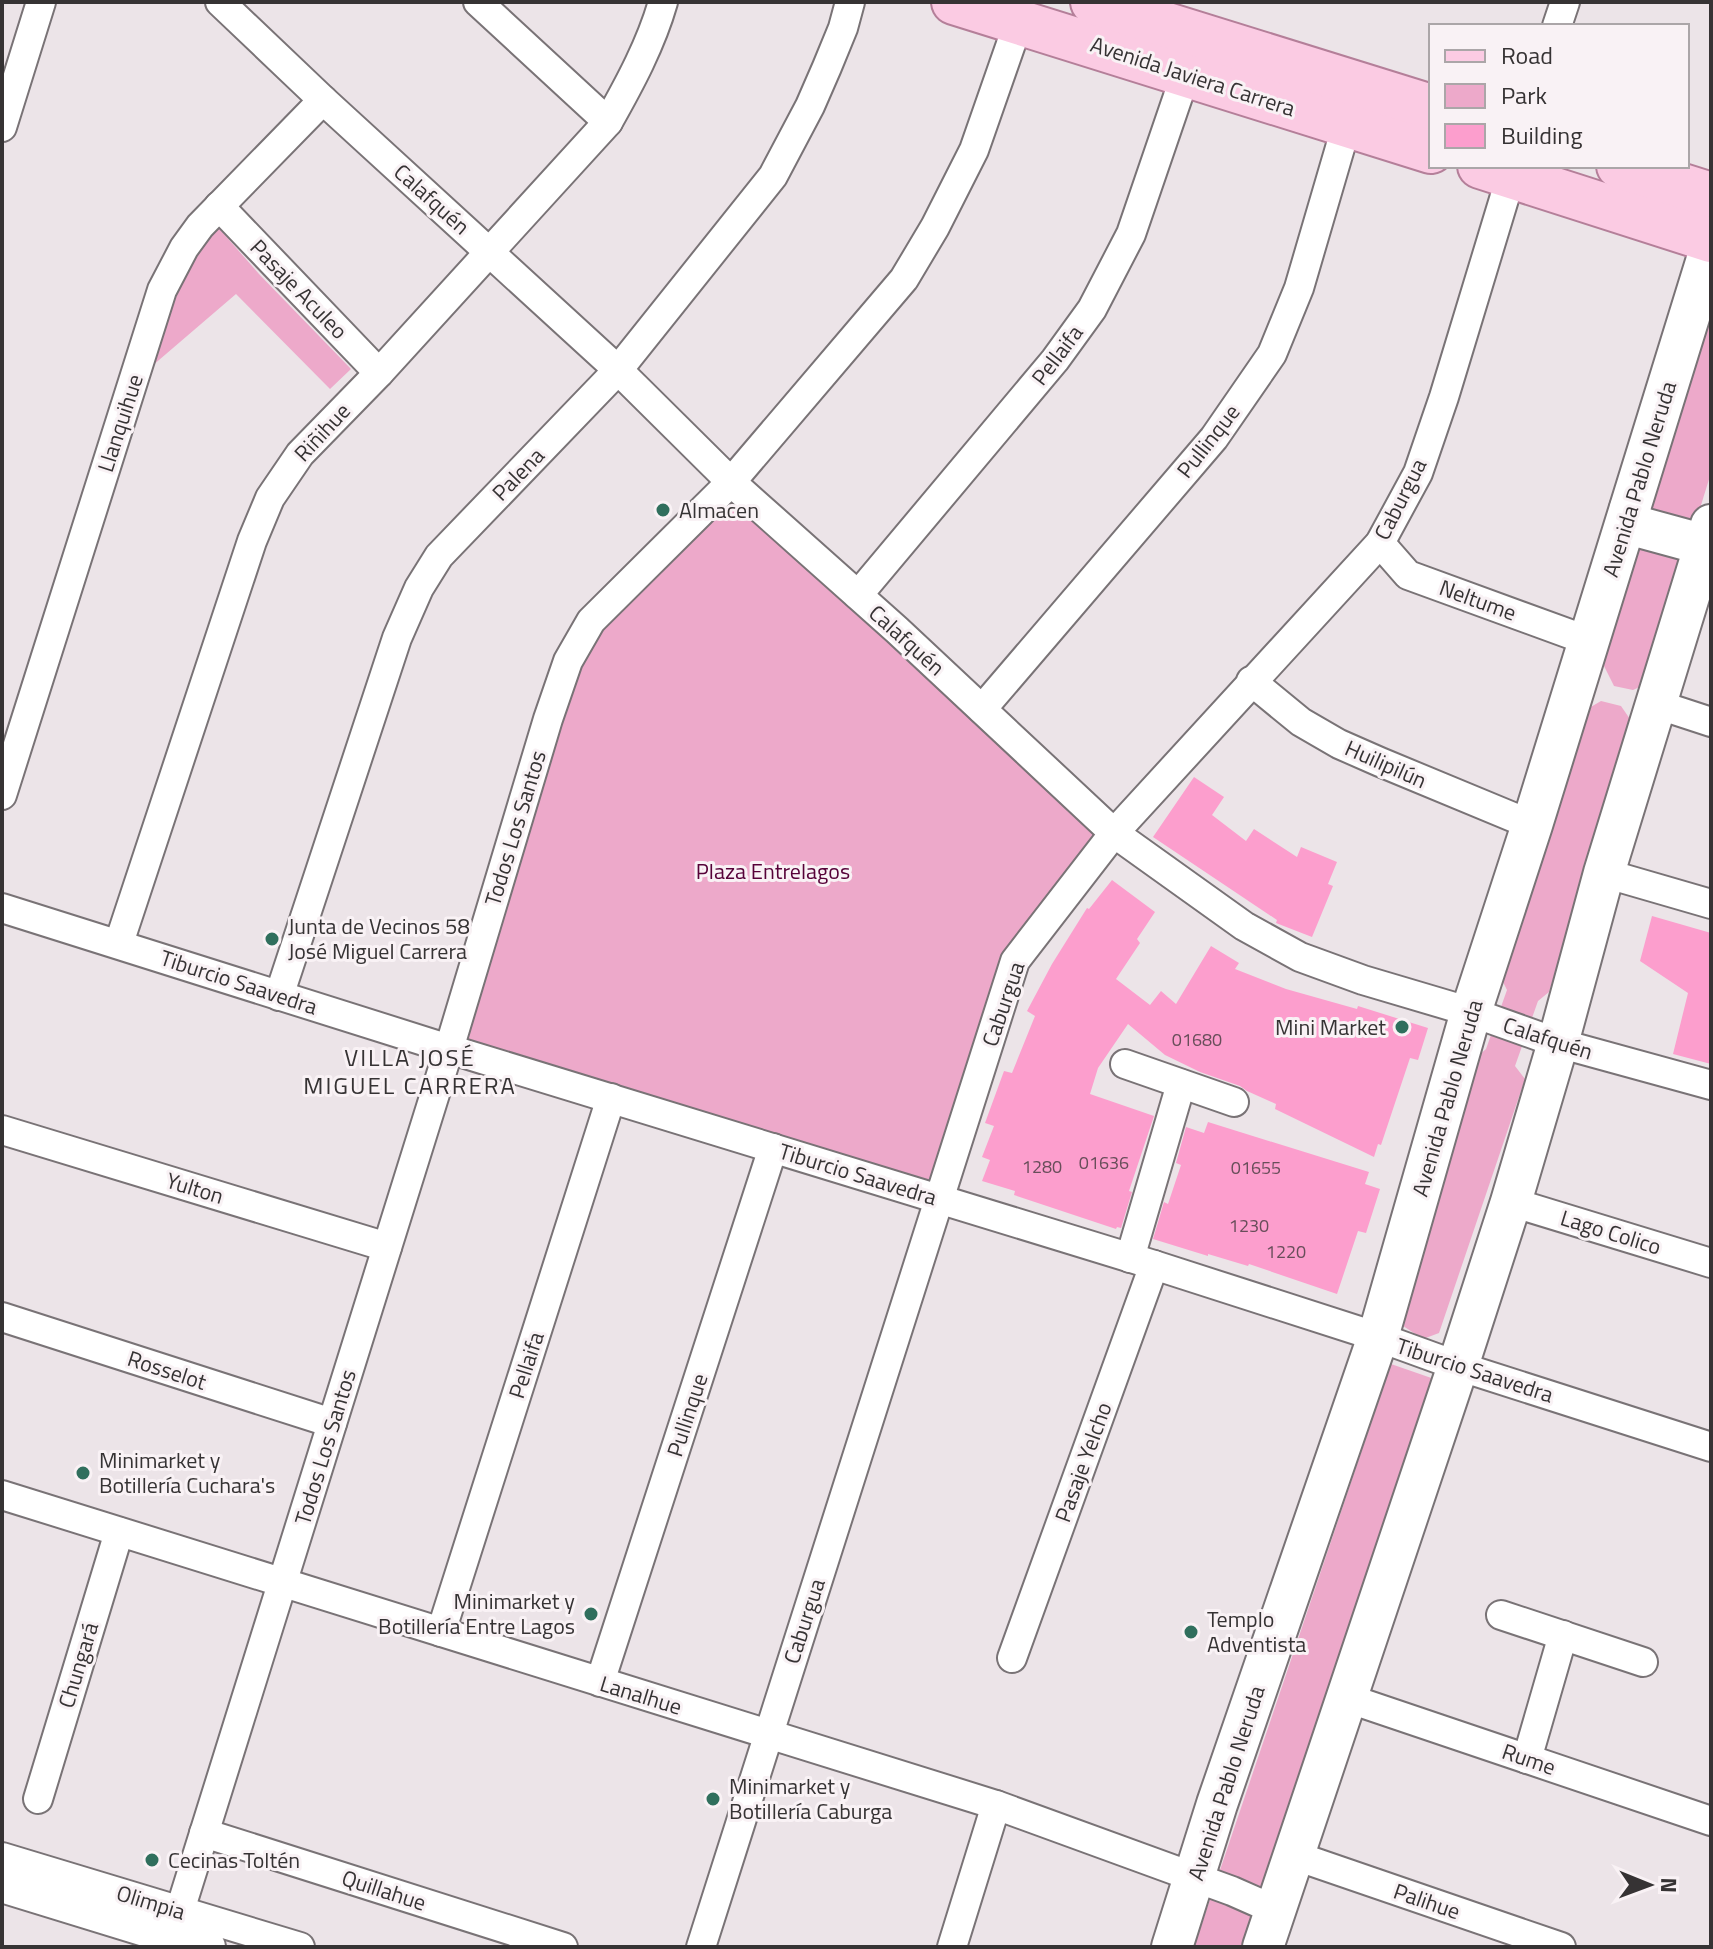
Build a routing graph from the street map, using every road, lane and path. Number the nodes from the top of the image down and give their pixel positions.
1 (220, 2) edge
2 (478, 2) edge
3 (663, 2) edge
4 (850, 2) edge
5 (954, 2) edge
6 (1565, 2) edge
7 (35, 3) edge
8 (1079, 14) edge
9 (1019, 21) junction
10 (1558, 24) edge
11 (1186, 73) junction
12 (323, 100) junction
13 (1429, 106) edge
14 (608, 122) junction
15 (1347, 124) junction
16 (2, 127) edge
17 (1429, 150) edge
18 (1625, 168) edge
19 (1494, 169) edge
20 (1711, 195) edge
21 (219, 206) junction
22 (1711, 240) edge
23 (1711, 246) edge
24 (489, 250) junction
25 (618, 370) junction
26 (379, 373) junction
27 (731, 482) junction
28 (1630, 509) junction
29 (1380, 543) junction
30 (1708, 543) edge
31 (858, 595) junction
32 (1589, 641) junction
33 (1251, 681) junction
34 (1656, 704) junction
35 (982, 709) junction
36 (1711, 722) edge
37 (2, 795) edge
38 (1532, 825) junction
39 (1114, 833) junction
40 (1604, 873) junction
41 (1711, 904) edge
42 (2, 908) edge
43 (119, 943) junction
44 (279, 996) junction
45 (1471, 1012) junction
46 (1558, 1043) junction
47 (449, 1049) junction
48 (1125, 1064) dead end
49 (1181, 1084) junction
50 (1711, 1085) edge
51 (611, 1098) junction
52 (1234, 1102) dead end
53 (2, 1130) edge
54 (773, 1148) junction
55 (940, 1199) junction
56 (1511, 1202) junction
57 (387, 1247) junction
58 (1142, 1262) junction
59 (1711, 1263) edge
60 (2, 1317) edge
61 (1378, 1337) junction
62 (1458, 1366) junction
63 (332, 1423) junction
64 (1711, 1447) edge
65 (2, 1495) edge
66 (119, 1532) junction
67 (282, 1583) junction
68 (1501, 1615) dead end
69 (441, 1632) junction
70 (1563, 1635) junction
71 (1012, 1658) dead end
72 (1643, 1662) dead end
73 (600, 1682) junction
74 (1347, 1698) junction
75 (768, 1734) junction
76 (1527, 1759) junction
77 (38, 1799) dead end
78 (996, 1805) junction
79 (1711, 1821) edge
80 (204, 1833) junction
81 (1293, 1855) junction
82 (2, 1857) edge
83 (1195, 1878) junction
84 (2, 1884) edge
85 (1275, 1910) junction
86 (176, 1923) junction
87 (702, 1946) edge
88 (207, 1947) edge
89 (300, 1947) edge
90 (563, 1947) edge
91 (952, 1947) edge
92 (1172, 1947) edge
93 (1263, 1947) edge
94 (1561, 1947) edge

1 - 12 street, Calafquén
2 - 14 street
3 - 14 street, Riñihue
4 - 25 street, Palena
5 - 9 main road, Avenida Javiera Carrera
6 - 10 street
7 - 16 street
8 - 9 main road, Avenida Javiera Carrera
8 - 11 main road, Avenida Javiera Carrera
8 - 13 main road, Avenida Javiera Carrera
9 - 27 street, Todos Los Santos
11 - 15 main road, Avenida Javiera Carrera
11 - 31 street, Pellaifa
12 - 21 street, Llanquihue
12 - 24 street, Calafquén
14 - 24 street, Riñihue
15 - 17 main road, Avenida Javiera Carrera
15 - 35 street, Pullinque
18 - 20 main road
19 - 22 main road
19 - 29 street, Caburgua
21 - 26 street, Pasaje Aculeo
21 - 37 street, Llanquihue
23 - 28 main road, Avenida Pablo Neruda
24 - 25 street, Calafquén
24 - 26 street, Riñihue
25 - 27 street, Calafquén
25 - 44 street, Palena
26 - 43 street, Riñihue
27 - 31 street, Calafquén
27 - 47 street, Todos Los Santos
28 - 30 main road
28 - 32 main road, Avenida Pablo Neruda
29 - 32 street, Neltume
29 - 33 street, Caburgua
30 - 34 main road
31 - 35 street, Calafquén
32 - 38 main road, Avenida Pablo Neruda
33 - 38 street, Huilipilún
33 - 39 street, Caburgua
34 - 36 street
34 - 40 main road
35 - 39 street, Calafquén
38 - 45 main road, Avenida Pablo Neruda
39 - 45 street, Calafquén
39 - 55 street, Caburgua
40 - 41 street
40 - 46 main road
42 - 43 street, Tiburcio Saavedra
43 - 44 street, Tiburcio Saavedra
44 - 47 street, Tiburcio Saavedra
45 - 46 street, Calafquén
45 - 61 main road, Avenida Pablo Neruda
46 - 50 street, Calafquén
46 - 56 main road
47 - 51 street, Tiburcio Saavedra
47 - 57 street, Todos Los Santos
48 - 49 street
49 - 52 street
49 - 58 street, Pasaje Yelcho
51 - 54 street, Tiburcio Saavedra
51 - 69 street, Pellaifa
53 - 57 street, Yulton
54 - 55 street, Tiburcio Saavedra
54 - 73 street, Pullinque
55 - 58 street, Tiburcio Saavedra
55 - 75 street, Caburgua
56 - 59 street, Lago Colico
56 - 62 main road
57 - 63 street, Todos Los Santos
58 - 61 street, Tiburcio Saavedra
58 - 71 street, Pasaje Yelcho
60 - 63 street, Rosselot
61 - 62 street, Tiburcio Saavedra
61 - 83 main road, Avenida Pablo Neruda
62 - 64 street, Tiburcio Saavedra
62 - 74 main road
63 - 67 street, Todos Los Santos
65 - 66 street, Lanalhue
66 - 67 street, Lanalhue
66 - 77 street, Chungará
67 - 69 street, Lanalhue
67 - 80 street, Todos Los Santos
68 - 70 street
69 - 73 street, Lanalhue
70 - 72 street
70 - 76 street
73 - 75 street, Lanalhue
74 - 76 street, Rume
74 - 81 main road
75 - 78 street, Lanalhue
75 - 87 street, Caburgua
76 - 79 street, Rume
78 - 83 street, Lanalhue
78 - 91 street
80 - 86 street, Todos Los Santos
80 - 90 street, Quillahue
81 - 85 main road
81 - 94 street, Palihue
82 - 86 street, Olimpia
83 - 85 street, Lanalhue
83 - 92 main road, Avenida Pablo Neruda
84 - 86 street, Olimpia
85 - 93 main road
86 - 88 street, Olimpia
86 - 89 street, Olimpia

